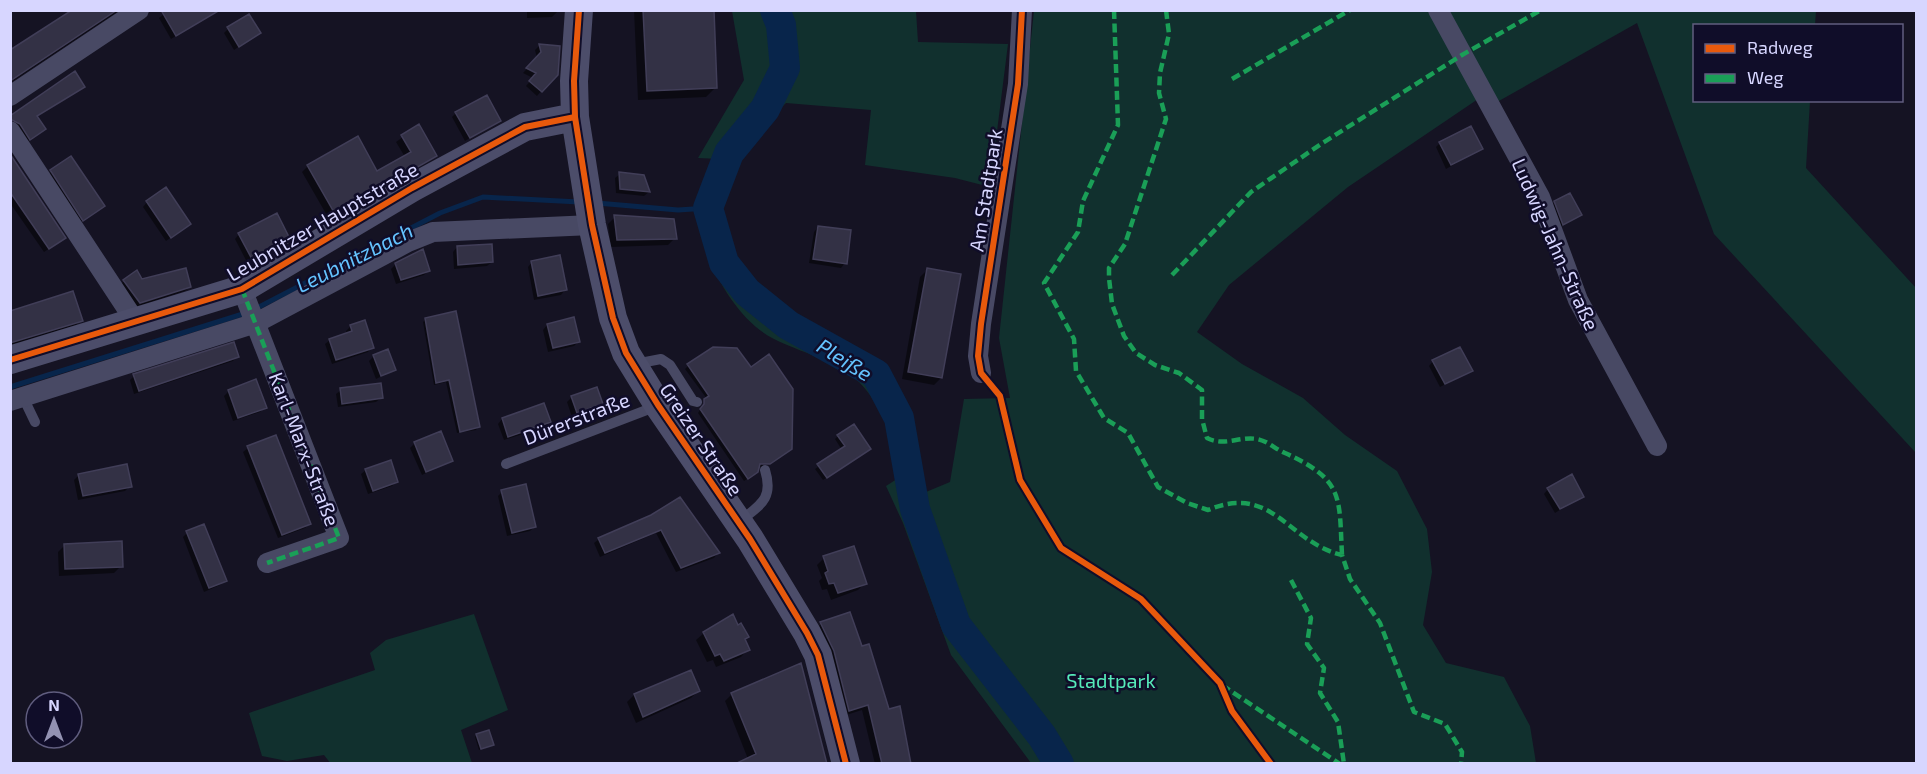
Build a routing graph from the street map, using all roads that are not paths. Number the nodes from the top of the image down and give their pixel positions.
1 (138, 10) edge
2 (579, 10) edge
3 (1022, 10) edge
4 (1438, 10) edge
5 (10, 96) edge
6 (575, 117) junction
7 (10, 131) edge
8 (592, 220) junction
9 (250, 308) junction
10 (135, 321) junction
11 (10, 360) edge
12 (633, 364) junction
13 (981, 373) dead end
14 (17, 399) edge
15 (697, 402) dead end
16 (658, 405) junction
17 (35, 422) dead end
18 (1657, 446) dead end
19 (506, 464) dead end
20 (765, 470) dead end
21 (739, 522) junction
22 (267, 563) dead end
23 (846, 764) edge

1 - 5 street
2 - 6 street, Greizer Straße
3 - 13 street, Am Stadtpark
4 - 18 street, Ludwig-Jahn-Straße
6 - 8 street, Greizer Straße
6 - 9 street, Leubnitzer Hauptstraße
7 - 10 street
8 - 9 street, Leubnitzer Hauptstraße
8 - 12 street, Greizer Straße
9 - 10 street, Leubnitzer Hauptstraße
9 - 14 street, Leubnitzer Hauptstraße
9 - 22 street, Karl-Marx-Straße
10 - 11 street, Leubnitzer Hauptstraße
12 - 15 lane
12 - 16 street, Greizer Straße
14 - 17 lane
16 - 19 lane, Dürerstraße
16 - 21 street, Greizer Straße
20 - 21 lane
21 - 23 street, Greizer Straße

